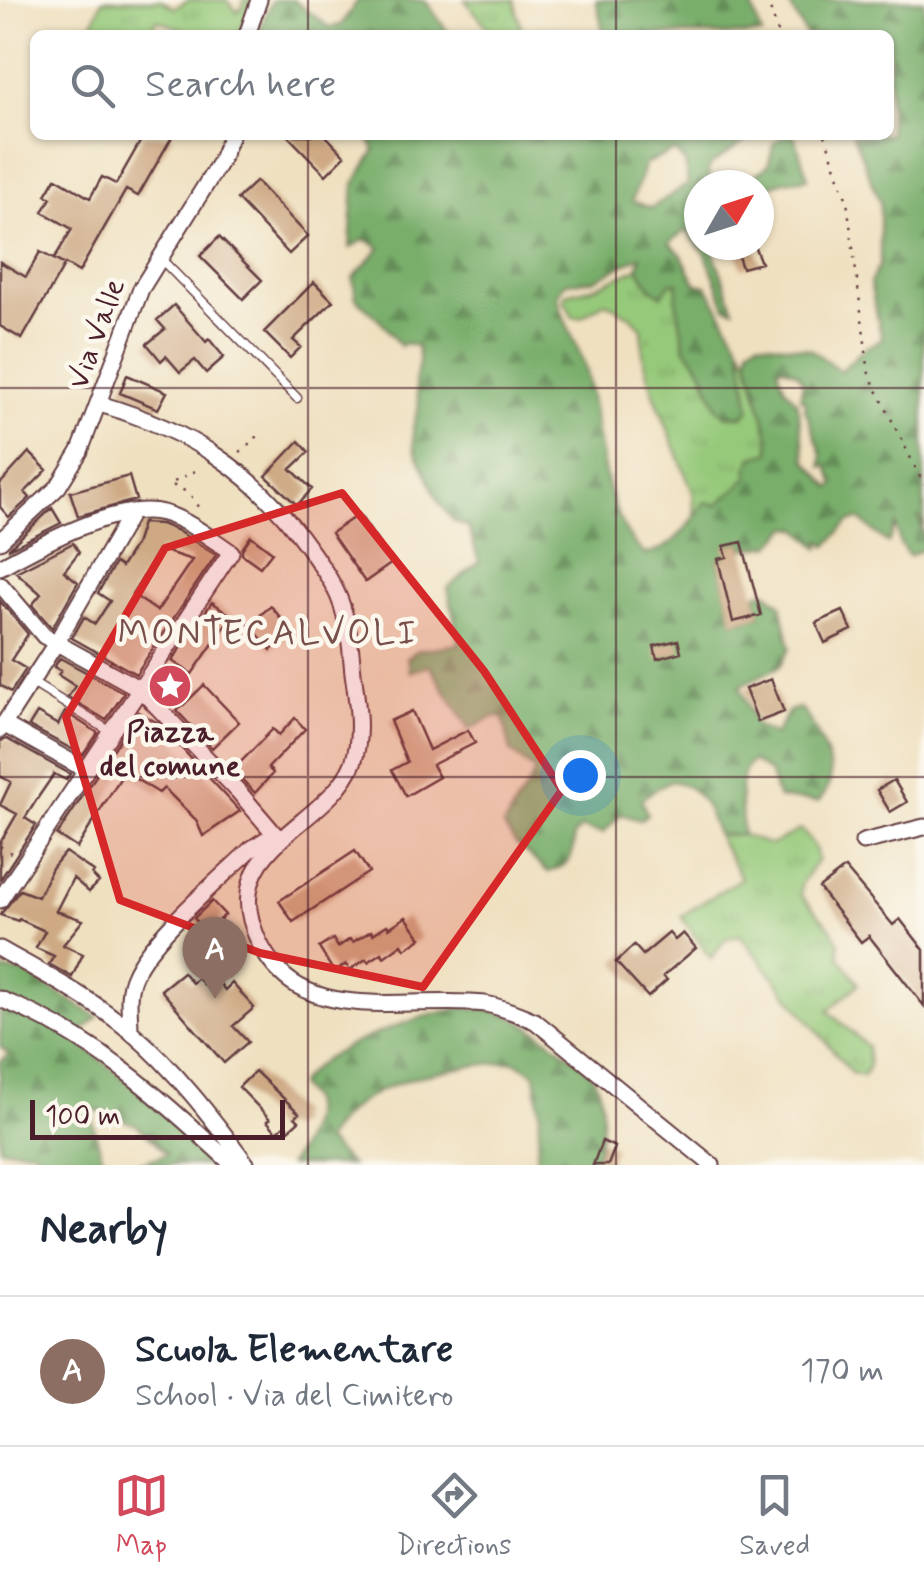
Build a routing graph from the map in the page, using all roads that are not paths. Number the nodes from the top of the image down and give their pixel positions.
1 (258, 0) edge
2 (249, 30) edge
3 (229, 140) edge
4 (159, 257) junction
5 (297, 398) dead end
6 (100, 404) junction
7 (131, 513) junction
8 (0, 541) edge
9 (0, 566) edge
10 (0, 584) edge
11 (56, 643) junction
12 (31, 682) junction
13 (140, 688) junction
14 (2, 727) edge
15 (111, 732) junction
16 (86, 770) junction
17 (924, 827) edge
18 (279, 839) junction
19 (863, 842) dead end
20 (0, 900) edge
21 (0, 949) edge
22 (0, 999) edge
23 (130, 1031) junction
24 (233, 1165) edge
25 (247, 1165) edge
26 (712, 1165) edge

1 - 2 street
3 - 4 street, Via Valle
4 - 5 lane
4 - 6 street, Via Valle
6 - 8 street, Via Valle
6 - 18 street
7 - 9 street
7 - 11 street
7 - 13 street
10 - 11 street
11 - 12 street
11 - 13 street
12 - 14 street
12 - 15 lane
13 - 15 street
13 - 18 street
14 - 16 street
15 - 16 street
16 - 20 street
17 - 19 street
18 - 23 street
18 - 26 street
21 - 23 street
22 - 24 street
23 - 25 street

